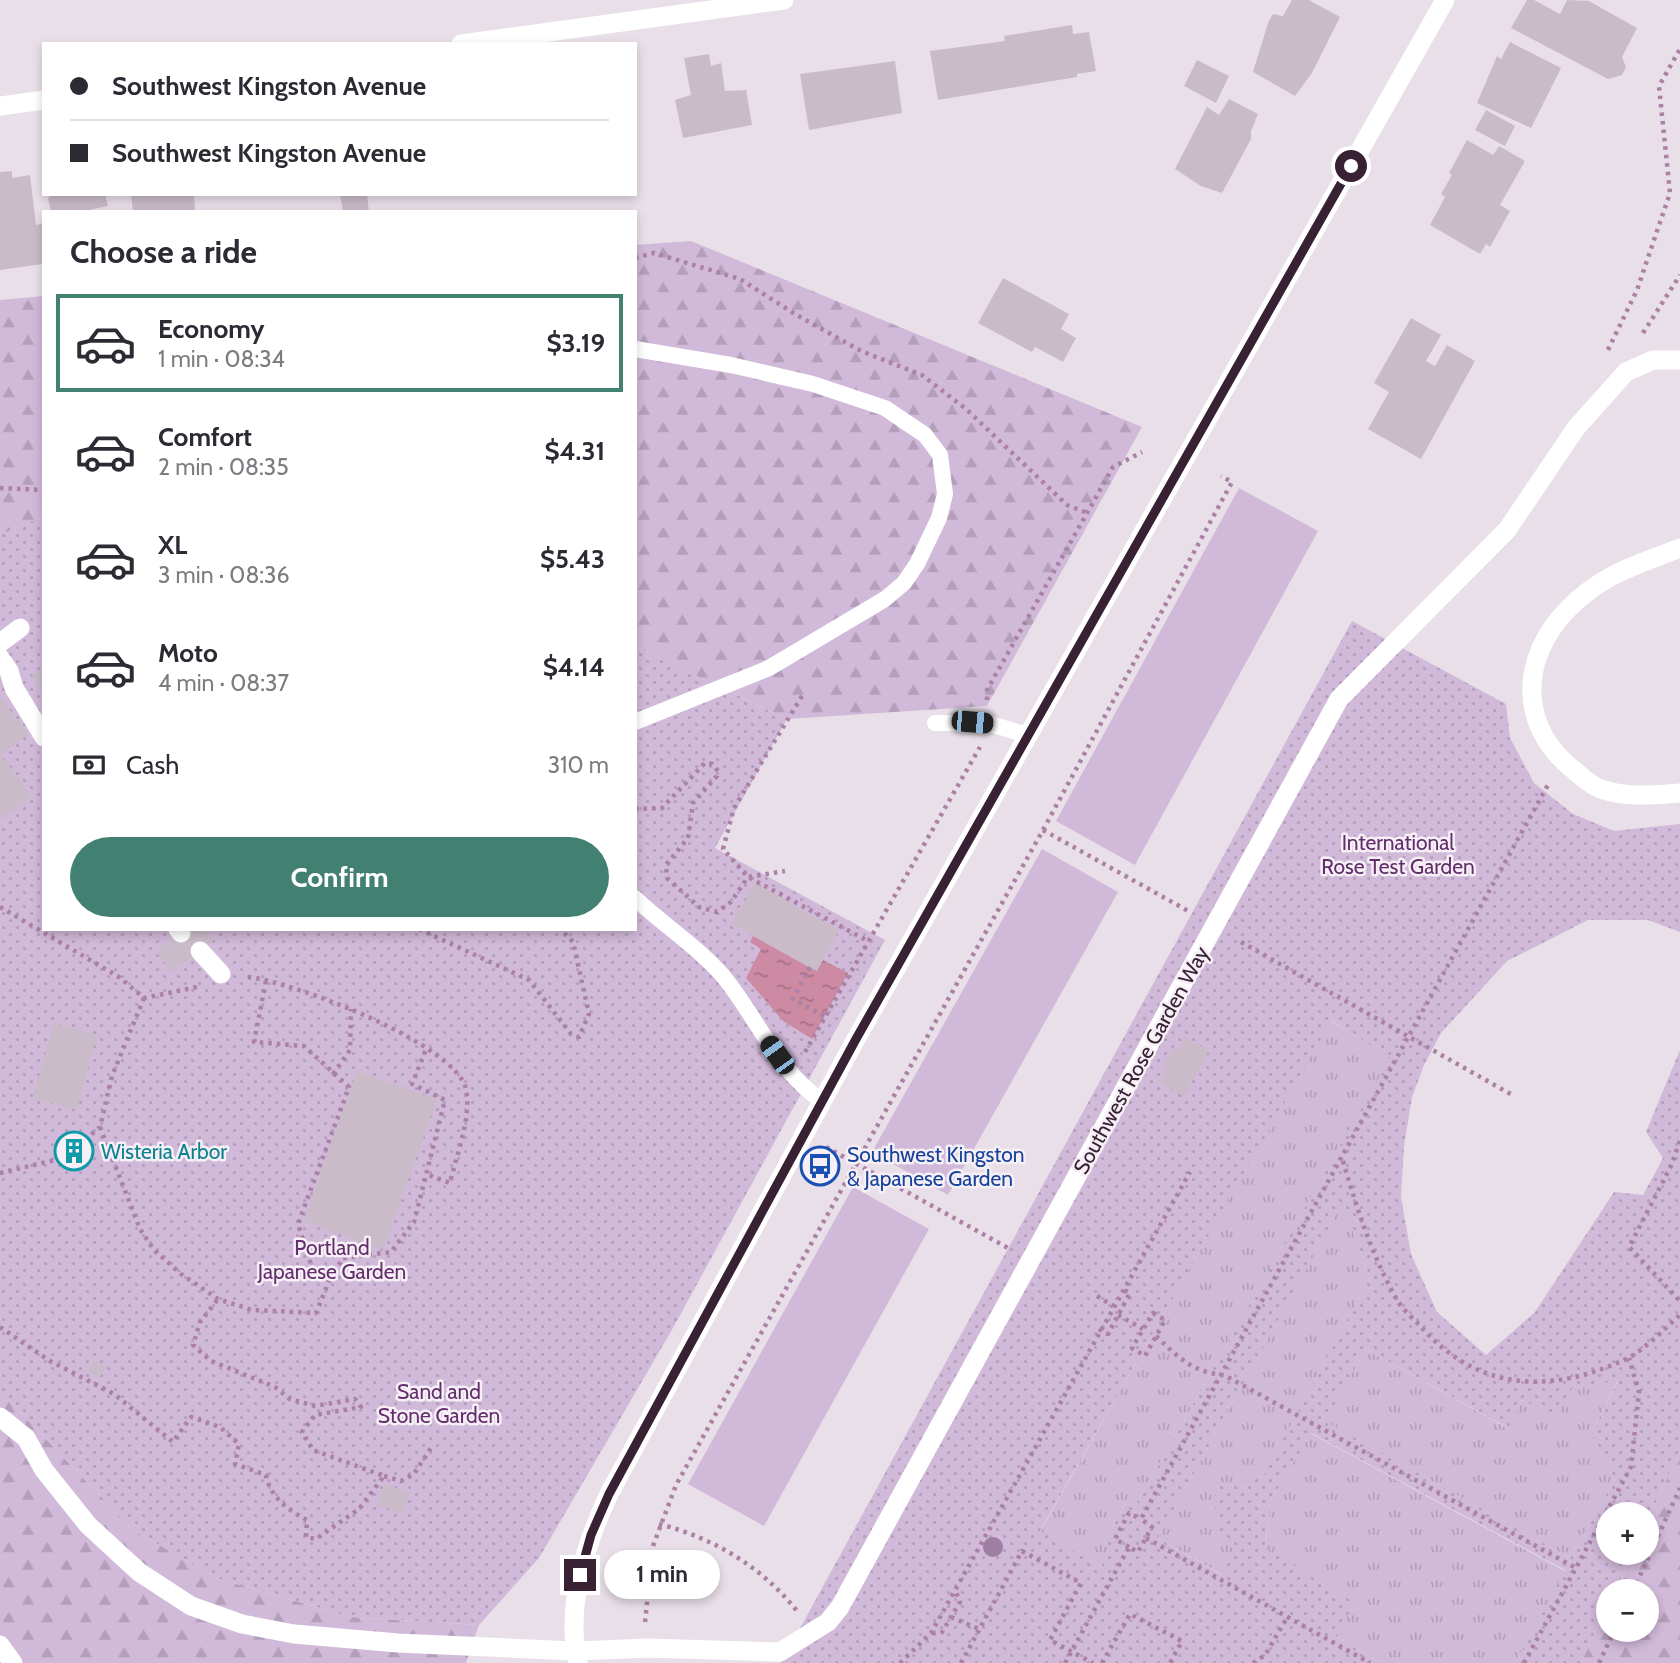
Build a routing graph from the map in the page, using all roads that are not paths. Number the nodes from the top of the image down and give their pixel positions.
1 (784, 0) edge
2 (1445, 0) edge
3 (476, 42) edge
4 (42, 100) edge
5 (0, 106) edge
6 (637, 349) edge
7 (1680, 360) edge
8 (1680, 548) edge
9 (20, 628) dead end
10 (0, 643) edge
11 (0, 658) edge
12 (637, 721) edge
13 (934, 723) dead end
14 (42, 734) edge
15 (1028, 735) junction
16 (1680, 793) edge
17 (637, 900) edge
18 (200, 951) dead end
19 (221, 974) road end
20 (822, 1101) junction
21 (0, 1417) edge
22 (0, 1645) edge
23 (577, 1657) edge
24 (13, 1663) edge

1 - 3 street
2 - 15 street
4 - 5 street
6 - 12 lane
7 - 23 street, Southwest Rose Garden Way
8 - 16 street
9 - 10 street
11 - 14 street
13 - 15 lane
15 - 20 street
17 - 20 lane
18 - 19 street
20 - 23 street
21 - 23 street, Southwest Rose Garden Way
22 - 24 street

